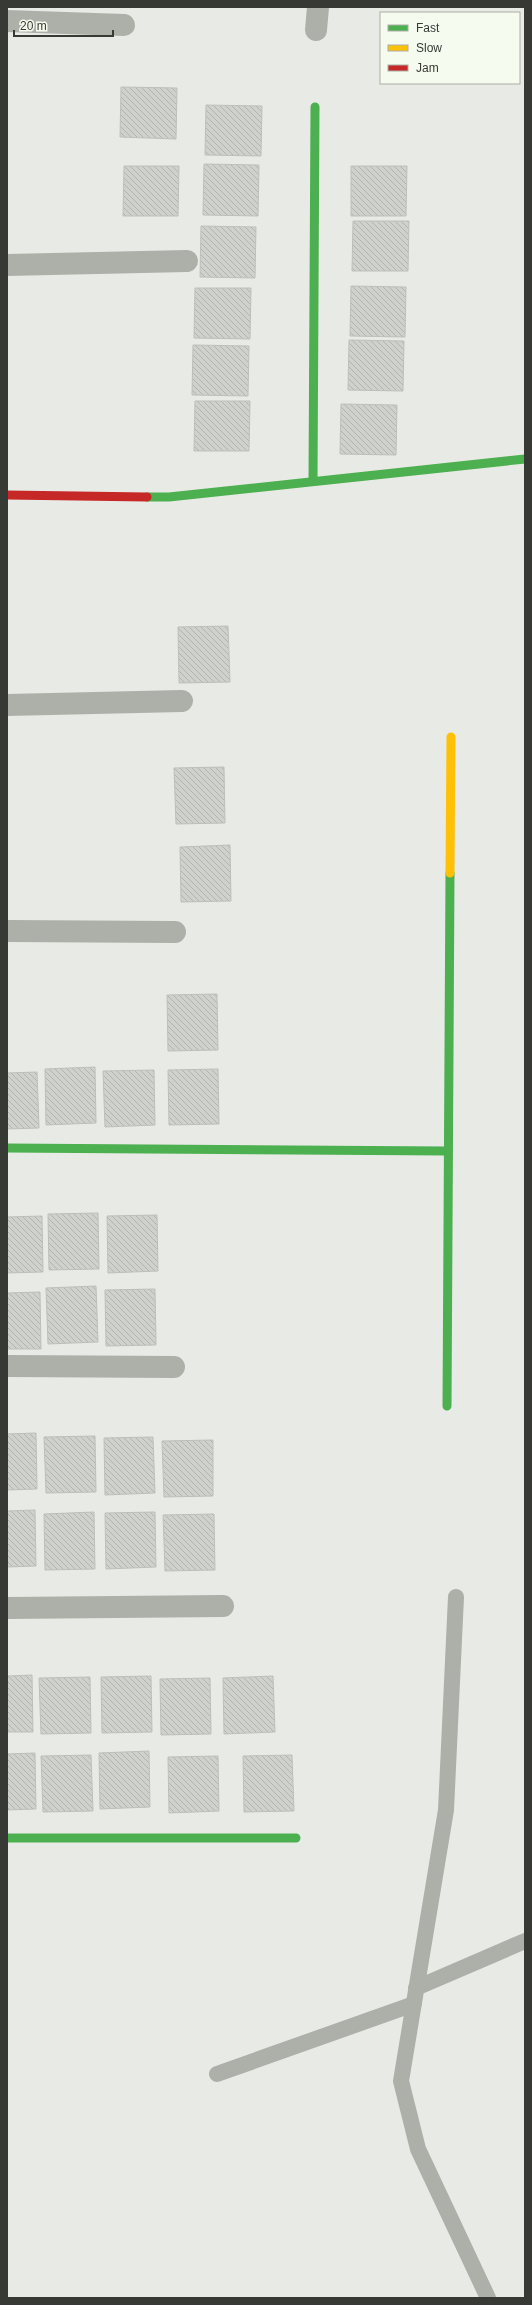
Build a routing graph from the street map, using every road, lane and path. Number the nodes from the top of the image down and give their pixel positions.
1 (318, 7) edge
2 (7, 21) edge
3 (124, 25) dead end
4 (316, 30) dead end
5 (315, 108) dead end
6 (187, 261) dead end
7 (7, 265) edge
8 (525, 459) edge
9 (313, 481) junction
10 (7, 495) edge
11 (182, 701) dead end
12 (7, 705) edge
13 (452, 737) dead end
14 (7, 931) edge
15 (175, 932) dead end
16 (7, 1148) edge
17 (447, 1151) junction
18 (7, 1366) edge
19 (174, 1367) dead end
20 (447, 1406) dead end
21 (456, 1597) dead end
22 (223, 1606) dead end
23 (7, 1608) edge
24 (7, 1838) edge
25 (296, 1838) dead end
26 (525, 1941) edge
27 (415, 1996) junction
28 (217, 2074) dead end
29 (488, 2298) edge

1 - 4 street
2 - 3 street
5 - 9 street
6 - 7 street
8 - 9 street
9 - 10 street
11 - 12 street
13 - 17 street
14 - 15 street
16 - 17 street
17 - 20 street
18 - 19 street
21 - 27 lane
22 - 23 street
24 - 25 street
26 - 27 lane
27 - 28 lane
27 - 29 lane

